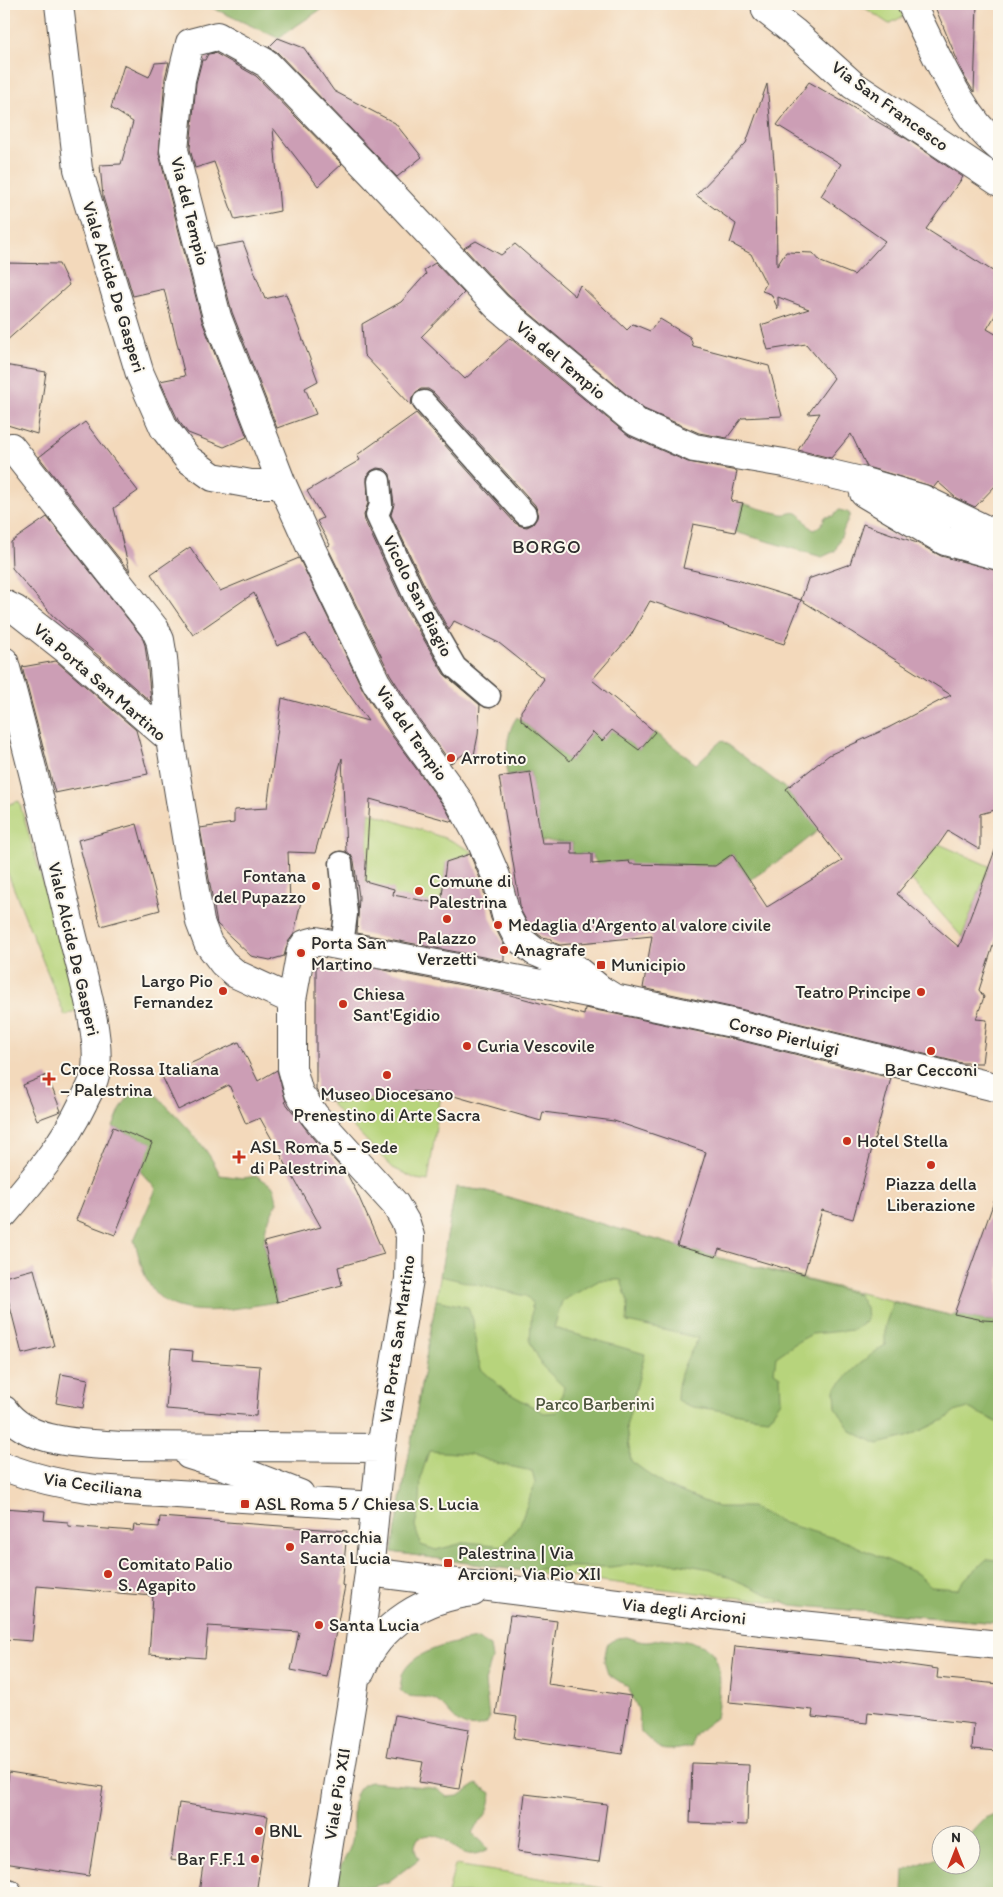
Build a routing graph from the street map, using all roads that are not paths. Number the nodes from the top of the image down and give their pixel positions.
1 (59, 4) edge
2 (765, 4) edge
3 (911, 4) edge
4 (999, 147) edge
5 (999, 182) edge
6 (424, 402) dead end
7 (11, 447) dead end
8 (835, 475) junction
9 (378, 482) dead end
10 (282, 484) junction
11 (525, 514) dead end
12 (999, 536) edge
13 (999, 556) edge
14 (4, 604) edge
15 (4, 661) edge
16 (489, 696) dead end
17 (170, 739) junction
18 (341, 863) dead end
19 (342, 946) junction
20 (614, 998) junction
21 (292, 1000) junction
22 (992, 1086) edge
23 (4, 1214) edge
24 (4, 1410) edge
25 (159, 1446) junction
26 (312, 1448) junction
27 (381, 1448) junction
28 (4, 1467) edge
29 (240, 1471) junction
30 (153, 1493) junction
31 (325, 1503) junction
32 (375, 1506) junction
33 (369, 1572) junction
34 (517, 1591) junction
35 (999, 1645) edge
36 (354, 1694) junction
37 (4, 1892) edge
38 (8, 1893) edge
39 (321, 1893) edge

1 - 10 street, Viale Alcide De Gasperi
2 - 5 street, Via San Francesco
3 - 4 street
6 - 11 street
7 - 17 street
8 - 10 street, Via del Tempio
8 - 12 street, Via del Tempio
8 - 13 street
9 - 16 street, Vicolo San Biagio
10 - 20 street, Via del Tempio
14 - 17 street, Via Porta San Martino
15 - 23 street, Viale Alcide De Gasperi
17 - 21 street, Via Porta San Martino
18 - 19 street
19 - 20 street, Corso Pierluigi
19 - 21 street, Corso Pierluigi
20 - 22 street, Corso Pierluigi
21 - 27 street, Via Porta San Martino
24 - 25 street
25 - 26 street
25 - 29 street
26 - 27 street
26 - 29 street
27 - 32 street, Via Porta San Martino
28 - 30 street, Via Ceciliana
29 - 30 street
29 - 31 street
30 - 31 street, Via Ceciliana
31 - 32 street, Via Ceciliana
32 - 33 street
33 - 34 street, Via degli Arcioni
33 - 36 street, Viale Pio XII
34 - 35 street, Via degli Arcioni
34 - 36 street, Viale Pio XII
36 - 39 street, Viale Pio XII
37 - 38 street

